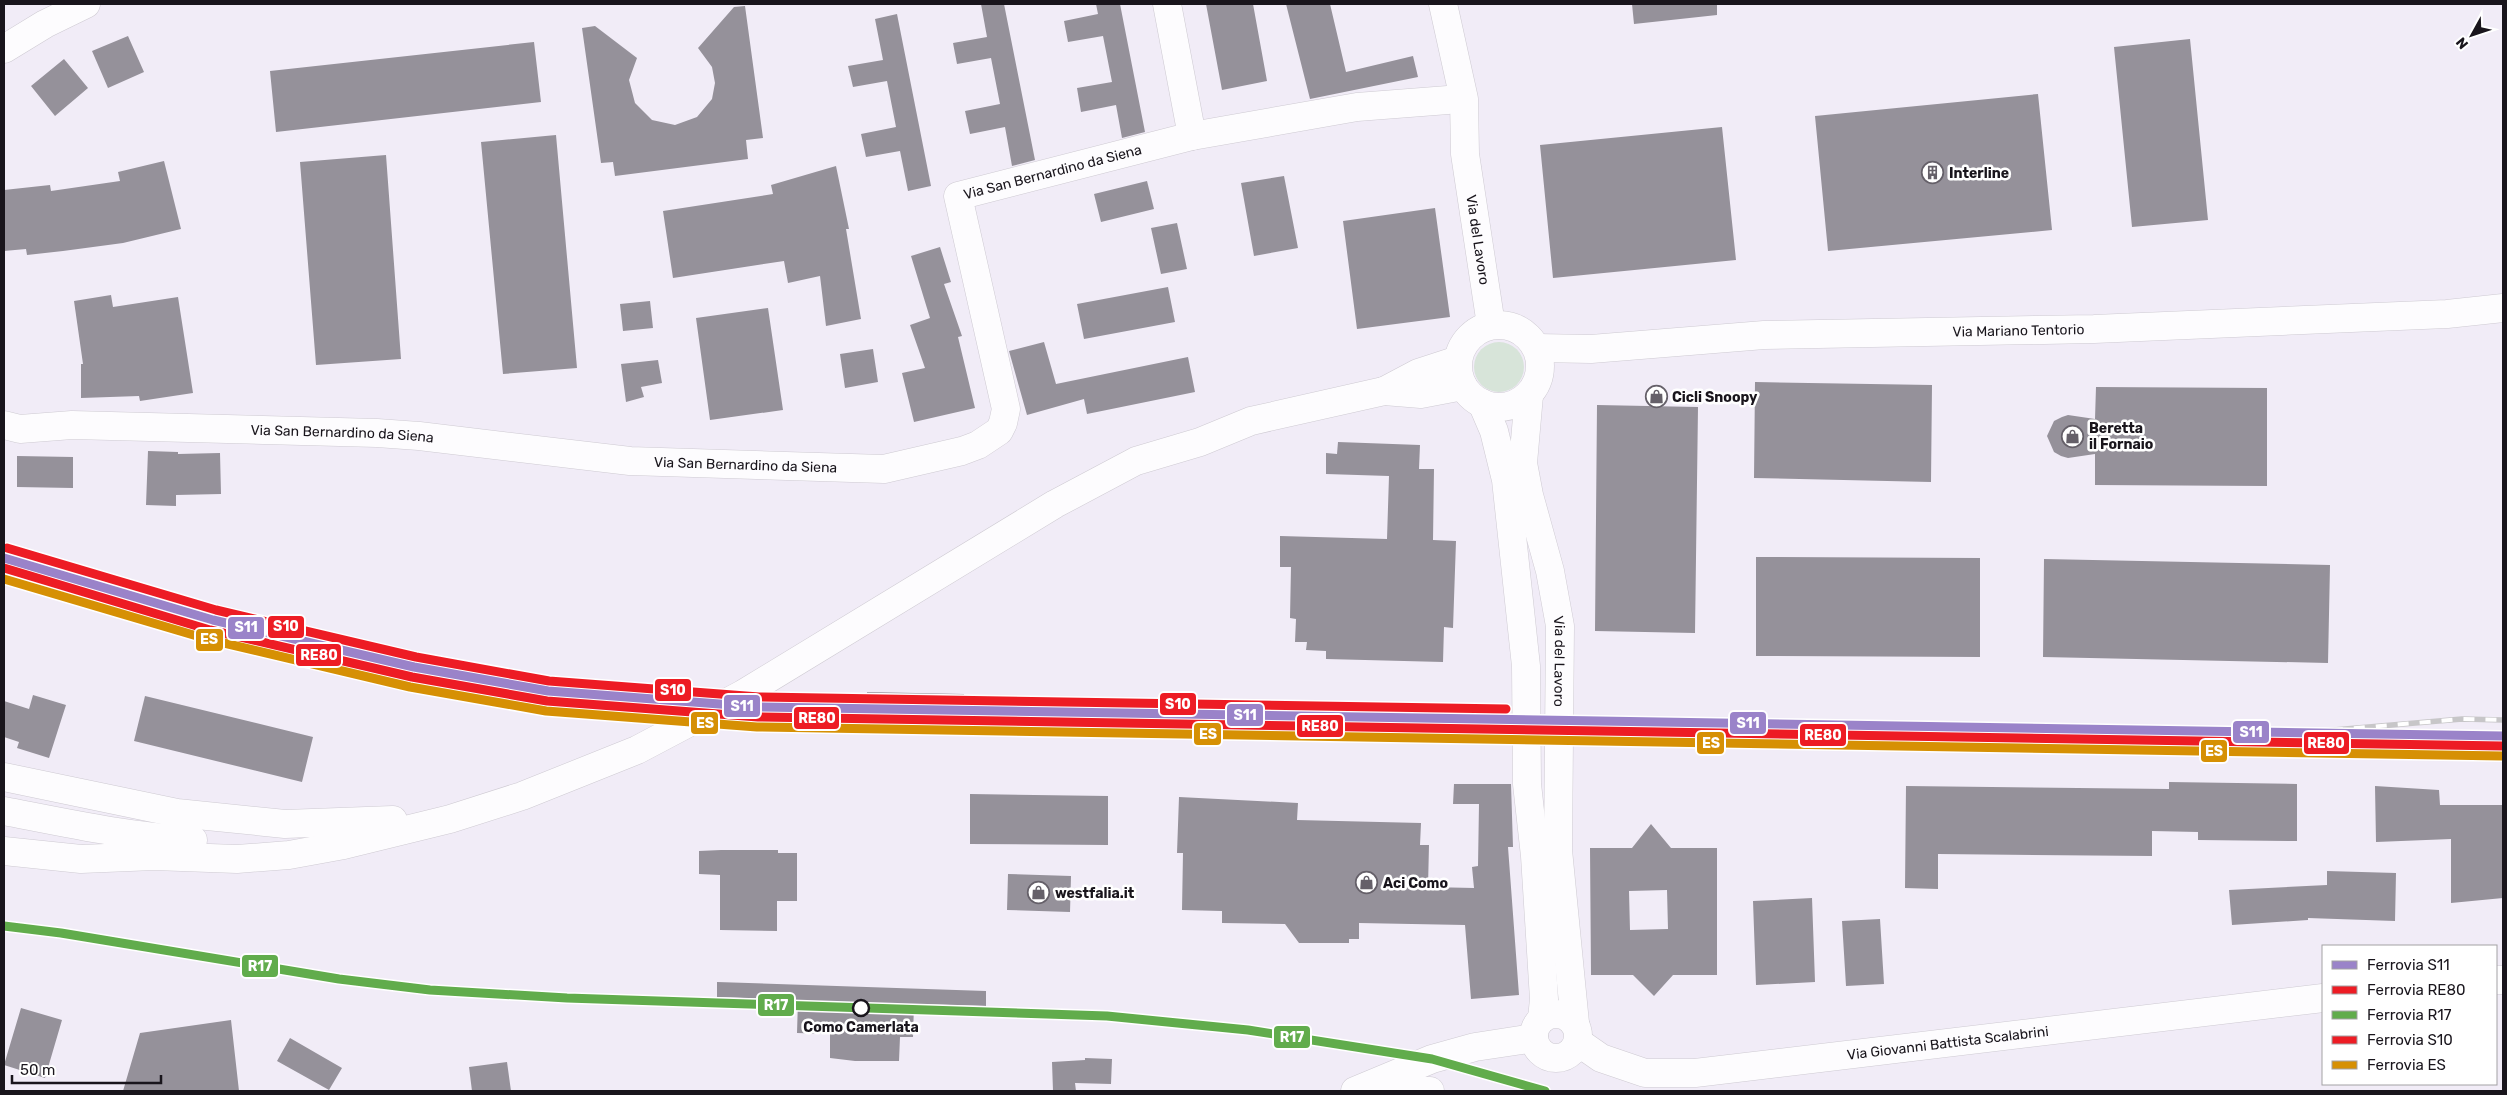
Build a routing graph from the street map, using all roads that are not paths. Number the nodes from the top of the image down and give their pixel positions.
1 (86, 4) edge
2 (1167, 4) edge
3 (1427, 4) edge
4 (1443, 4) edge
5 (4, 49) edge
6 (1448, 100) junction
7 (1192, 136) junction
8 (1465, 154) junction
9 (2503, 308) edge
10 (1490, 325) junction
11 (1458, 360) junction
12 (1535, 372) junction
13 (1384, 391) junction
14 (1472, 395) junction
15 (4, 426) edge
16 (4, 777) edge
17 (4, 811) edge
18 (450, 818) junction
19 (287, 840) junction
20 (4, 851) edge
21 (2322, 998) edge
22 (1538, 1028) junction
23 (1572, 1041) junction
24 (1355, 1091) edge
25 (1383, 1091) edge
26 (1430, 1091) edge

1 - 5 main road
2 - 7 main road
3 - 6 main road, Via del Lavoro
4 - 8 main road, Via del Lavoro
6 - 7 main road, Via San Bernardino da Siena
6 - 8 main road, Via del Lavoro
7 - 15 main road, Via San Bernardino da Siena
8 - 10 main road, Via del Lavoro
9 - 12 main road, Via Mariano Tentorio
10 - 11 main road
10 - 12 main road
11 - 13 main road
11 - 14 main road
12 - 14 main road
12 - 23 main road, Via del Lavoro
13 - 14 main road
13 - 18 main road
14 - 22 main road
16 - 19 main road
17 - 19 main road
18 - 19 main road
18 - 19 main road
19 - 20 main road
21 - 23 main road, Via Giovanni Battista Scalabrini
22 - 23 main road
22 - 23 main road
22 - 24 main road
25 - 26 main road

